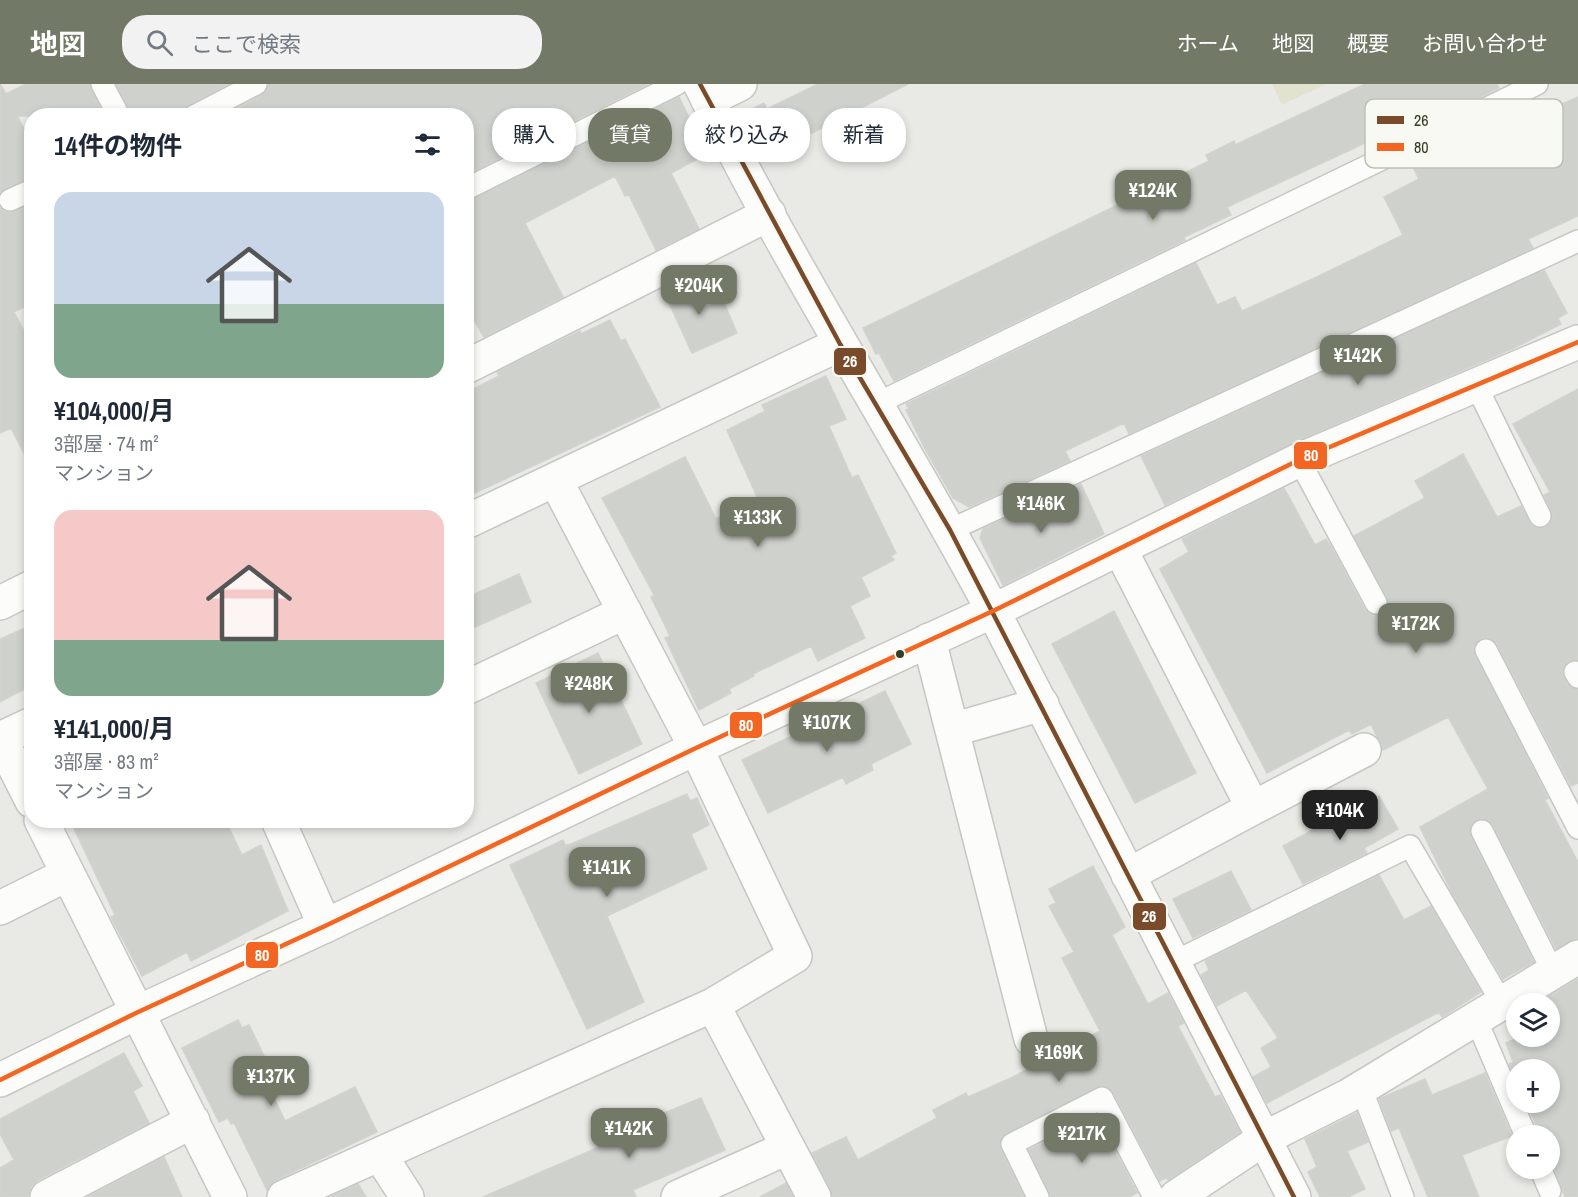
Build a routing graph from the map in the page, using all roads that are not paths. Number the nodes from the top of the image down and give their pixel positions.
1 (102, 84) edge
2 (256, 84) edge
3 (677, 84) edge
4 (740, 84) edge
5 (1537, 84) edge
6 (704, 92) edge
7 (1506, 99) edge
8 (115, 108) edge
9 (212, 108) edge
10 (1365, 167) edge
11 (474, 185) edge
12 (24, 194) edge
13 (10, 200) dead end
14 (769, 214) junction
15 (1578, 241) edge
16 (1578, 342) edge
17 (840, 344) junction
18 (474, 363) edge
19 (1476, 385) junction
20 (876, 404) junction
21 (1299, 460) junction
22 (556, 481) junction
23 (1540, 516) dead end
24 (474, 518) edge
25 (950, 530) junction
26 (1119, 549) junction
27 (24, 591) edge
28 (0, 603) edge
29 (1376, 603) dead end
30 (993, 611) junction
31 (625, 612) junction
32 (929, 640) junction
33 (1486, 650) dead end
34 (474, 684) edge
35 (1042, 704) junction
36 (24, 728) edge
37 (952, 730) junction
38 (0, 738) edge
39 (696, 748) junction
40 (1364, 750) dead end
41 (24, 785) edge
42 (1253, 807) junction
43 (45, 828) edge
44 (282, 828) edge
45 (1578, 828) edge
46 (1482, 831) dead end
47 (68, 874) junction
48 (1128, 875) junction
49 (0, 908) edge
50 (326, 927) junction
51 (1174, 962) junction
52 (1566, 965) edge
53 (713, 1005) junction
54 (1489, 1011) junction
55 (136, 1013) junction
56 (1031, 1039) dead end
57 (0, 1080) edge
58 (1361, 1088) junction
59 (194, 1121) junction
60 (1523, 1125) edge
61 (1265, 1138) junction
62 (787, 1148) junction
63 (380, 1155) junction
64 (1545, 1179) edge
65 (1550, 1191) dead end
66 (47, 1197) edge
67 (230, 1197) edge
68 (284, 1197) edge
69 (407, 1197) edge
70 (678, 1197) edge
71 (814, 1197) edge
72 (1038, 1197) edge
73 (1154, 1197) edge
74 (1176, 1197) edge
75 (1294, 1197) edge
76 (1403, 1197) edge

1 - 8 lane
2 - 9 lane
3 - 11 lane
4 - 6 street
5 - 7 lane
6 - 14 street
10 - 20 lane
12 - 13 lane
14 - 17 street
14 - 18 street
15 - 25 lane
16 - 19 street
17 - 20 street
17 - 22 street
19 - 21 street
19 - 23 lane
20 - 25 street
21 - 26 street
21 - 29 lane
22 - 24 street
22 - 31 street
25 - 30 street
26 - 30 street
26 - 42 street
27 - 28 street
30 - 32 street
30 - 35 street
31 - 34 street
31 - 39 street
32 - 37 street
32 - 39 street
33 - 45 lane
35 - 37 street
35 - 48 street
36 - 38 street
37 - 56 street
38 - 41 street
39 - 50 street
39 - 53 street
40 - 42 street
42 - 48 street
43 - 47 street
44 - 50 street
46 - 52 lane
47 - 49 street
47 - 55 street
48 - 51 street
50 - 55 street
51 - 54 lane
51 - 61 street
52 - 54 street
53 - 62 street
53 - 63 street
54 - 58 street
54 - 60 lane
55 - 57 street
55 - 59 street
58 - 61 street
58 - 76 lane
59 - 66 street
59 - 67 street
61 - 74 street
61 - 75 street
62 - 70 street
62 - 71 street
63 - 68 street
63 - 69 street
64 - 65 lane
72 - 73 lane

